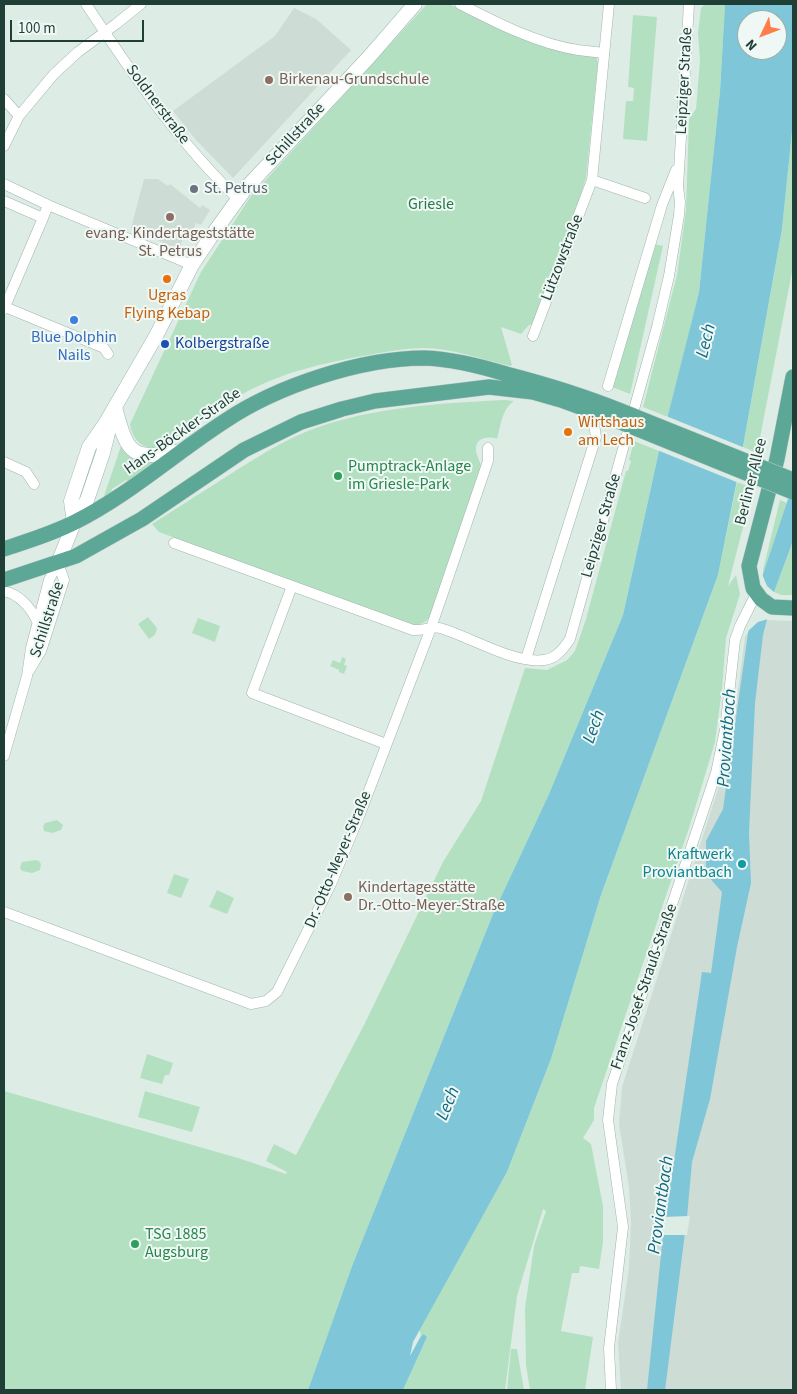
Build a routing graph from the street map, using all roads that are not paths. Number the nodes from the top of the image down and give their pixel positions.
1 (86, 4) edge
2 (141, 4) edge
3 (415, 4) edge
4 (461, 4) edge
5 (609, 4) edge
6 (689, 4) edge
7 (105, 32) junction
8 (604, 53) junction
9 (4, 99) edge
10 (19, 116) junction
11 (4, 146) edge
12 (681, 159) junction
13 (592, 180) junction
14 (4, 184) edge
15 (645, 198) dead end
16 (238, 199) junction
17 (4, 201) edge
18 (48, 205) junction
19 (662, 205) junction
20 (679, 216) junction
21 (43, 218) junction
22 (192, 265) junction
23 (4, 308) edge
24 (533, 336) dead end
25 (108, 354) dead end
26 (793, 377) edge
27 (608, 386) dead end
28 (590, 405) junction
29 (115, 406) junction
30 (620, 416) junction
31 (488, 448) dead end
32 (183, 451) junction
33 (4, 462) edge
34 (793, 480) edge
35 (34, 484) dead end
36 (793, 492) edge
37 (74, 523) junction
38 (174, 544) dead end
39 (4, 549) edge
40 (58, 562) junction
41 (4, 580) edge
42 (292, 586) junction
43 (4, 591) edge
44 (756, 594) junction
45 (793, 608) edge
46 (38, 624) junction
47 (431, 628) junction
48 (526, 659) junction
49 (27, 676) junction
50 (386, 744) junction
51 (4, 756) edge
52 (4, 912) edge
53 (611, 1390) edge

1 - 7 street, Soldnerstraße
2 - 7 street
3 - 16 street, Schillstraße
4 - 8 street
5 - 8 street, Lützowstraße
6 - 12 street, Leipziger Straße
7 - 10 street
7 - 16 street, Soldnerstraße
8 - 13 street, Lützowstraße
9 - 10 street
10 - 11 street
12 - 19 street, Leipziger Straße
12 - 20 street, Leipziger Straße
13 - 15 street
13 - 24 street, Lützowstraße
14 - 18 street
16 - 22 street, Schillstraße
17 - 21 street
18 - 21 street
18 - 22 street
19 - 20 street
19 - 27 street, Leipziger Straße
20 - 48 street, Leipziger Straße
21 - 23 street
22 - 29 street, Schillstraße
23 - 25 street
26 - 44 main road, Berliner Allee
28 - 30 main road
28 - 32 main road, Hans-Böckler-Straße
28 - 40 main road
28 - 48 street, Leipziger Straße
29 - 32 street
29 - 37 street, Schillstraße
30 - 34 main road, bridge
30 - 36 main road, bridge
31 - 47 street, Dr.-Otto-Meyer-Straße
32 - 37 main road, Hans-Böckler-Straße
33 - 35 street
37 - 39 main road, Hans-Böckler-Straße
37 - 40 street, Schillstraße
38 - 42 street, Leipziger Straße
40 - 41 main road
40 - 46 street, Schillstraße
40 - 49 street, Schillstraße
42 - 47 street, Leipziger Straße
42 - 50 street
43 - 46 street, Schillstraße
44 - 45 main road
44 - 53 street, Franz-Josef-Strauß-Straße
46 - 49 street, Schillstraße
47 - 48 street, Leipziger Straße
47 - 50 street, Dr.-Otto-Meyer-Straße
49 - 51 street, Schillstraße
50 - 52 street, Dr.-Otto-Meyer-Straße

